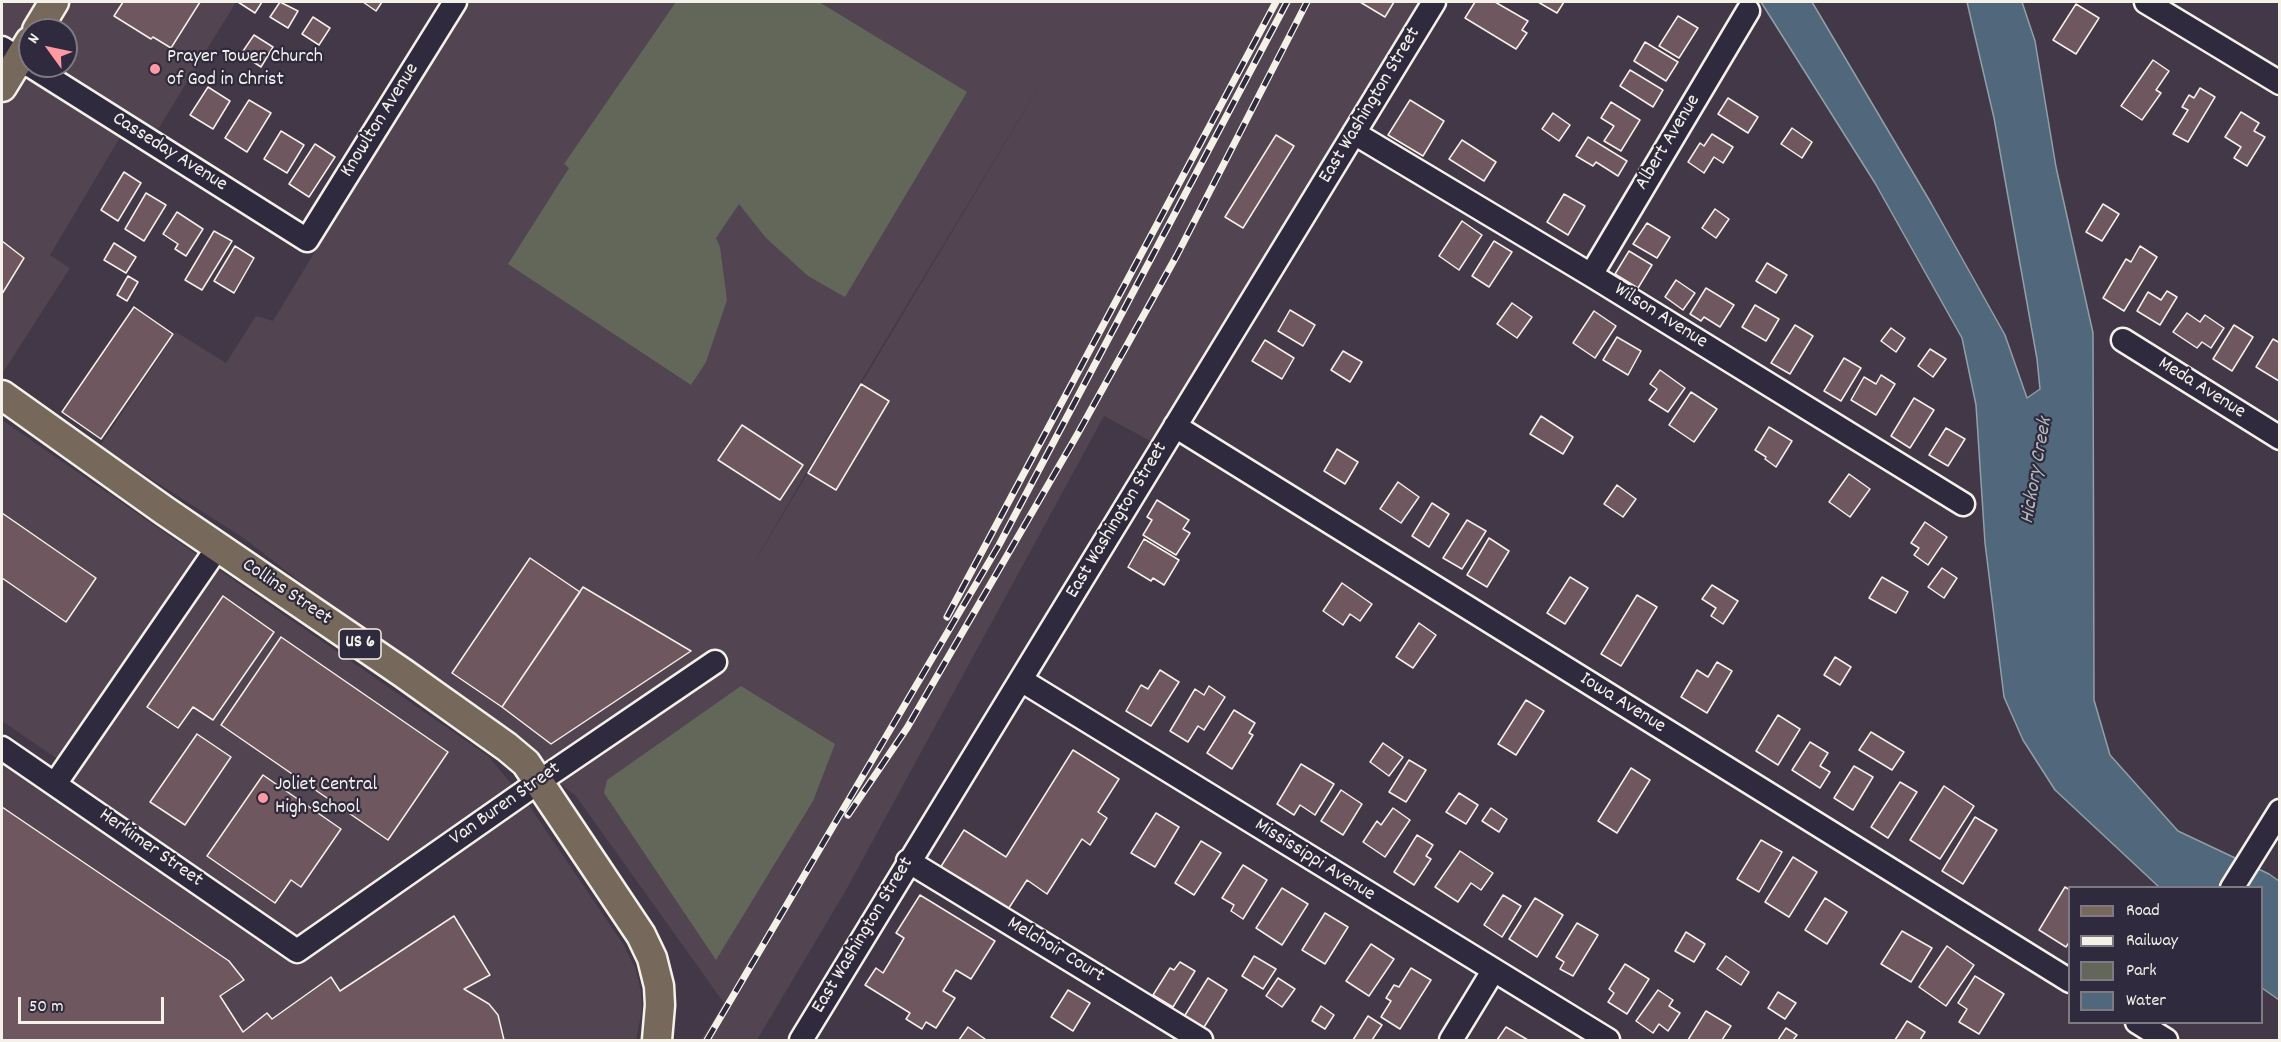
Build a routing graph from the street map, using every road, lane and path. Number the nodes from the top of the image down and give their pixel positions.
1 (54, 2) edge
2 (455, 2) edge
3 (1434, 2) edge
4 (2146, 2) edge
5 (2169, 8) edge
6 (1748, 11) dead end
7 (44, 18) edge
8 (18, 62) edge
9 (56, 78) edge
10 (2280, 83) edge
11 (2, 87) edge
12 (1354, 133) junction
13 (307, 240) joint
14 (1591, 275) junction
15 (2123, 340) dead end
16 (2, 394) edge
17 (1175, 426) junction
18 (2280, 438) edge
19 (1964, 504) dead end
20 (218, 548) junction
21 (715, 662) dead end
22 (1022, 680) junction
23 (2, 748) edge
24 (540, 781) junction
25 (55, 784) junction
26 (2280, 811) edge
27 (908, 861) junction
28 (2233, 886) edge
29 (297, 951) joint
30 (1493, 971) junction
31 (2068, 980) edge
32 (2142, 1028) edge
33 (657, 1041) edge
34 (801, 1041) edge
35 (1201, 1041) edge
36 (1451, 1041) edge
37 (1608, 1041) edge
38 (2166, 1041) edge

1 - 7 main road
2 - 13 street, Knowlton Avenue
3 - 12 street, East Washington Street
4 - 5 street
5 - 10 street
6 - 14 street, Albert Avenue
8 - 11 main road
9 - 13 street, Casseday Avenue
12 - 14 street, Wilson Avenue
12 - 17 street, East Washington Street
14 - 19 street, Wilson Avenue
15 - 18 street, Meda Avenue
16 - 20 main road, Collins Street / US 6
17 - 22 street, East Washington Street
17 - 31 street, Iowa Avenue
20 - 24 main road, Collins Street / US 6
20 - 25 street
21 - 24 street, Van Buren Street
22 - 27 street, East Washington Street
22 - 30 street, Mississippi Avenue
23 - 25 street, Herkimer Street
24 - 29 street, Van Buren Street
24 - 33 main road, Collins Street / US 6
25 - 29 street, Herkimer Street
26 - 28 street
27 - 34 street, East Washington Street
27 - 35 street, Melchoir Court
30 - 36 street
30 - 37 street, Mississippi Avenue
32 - 38 street

